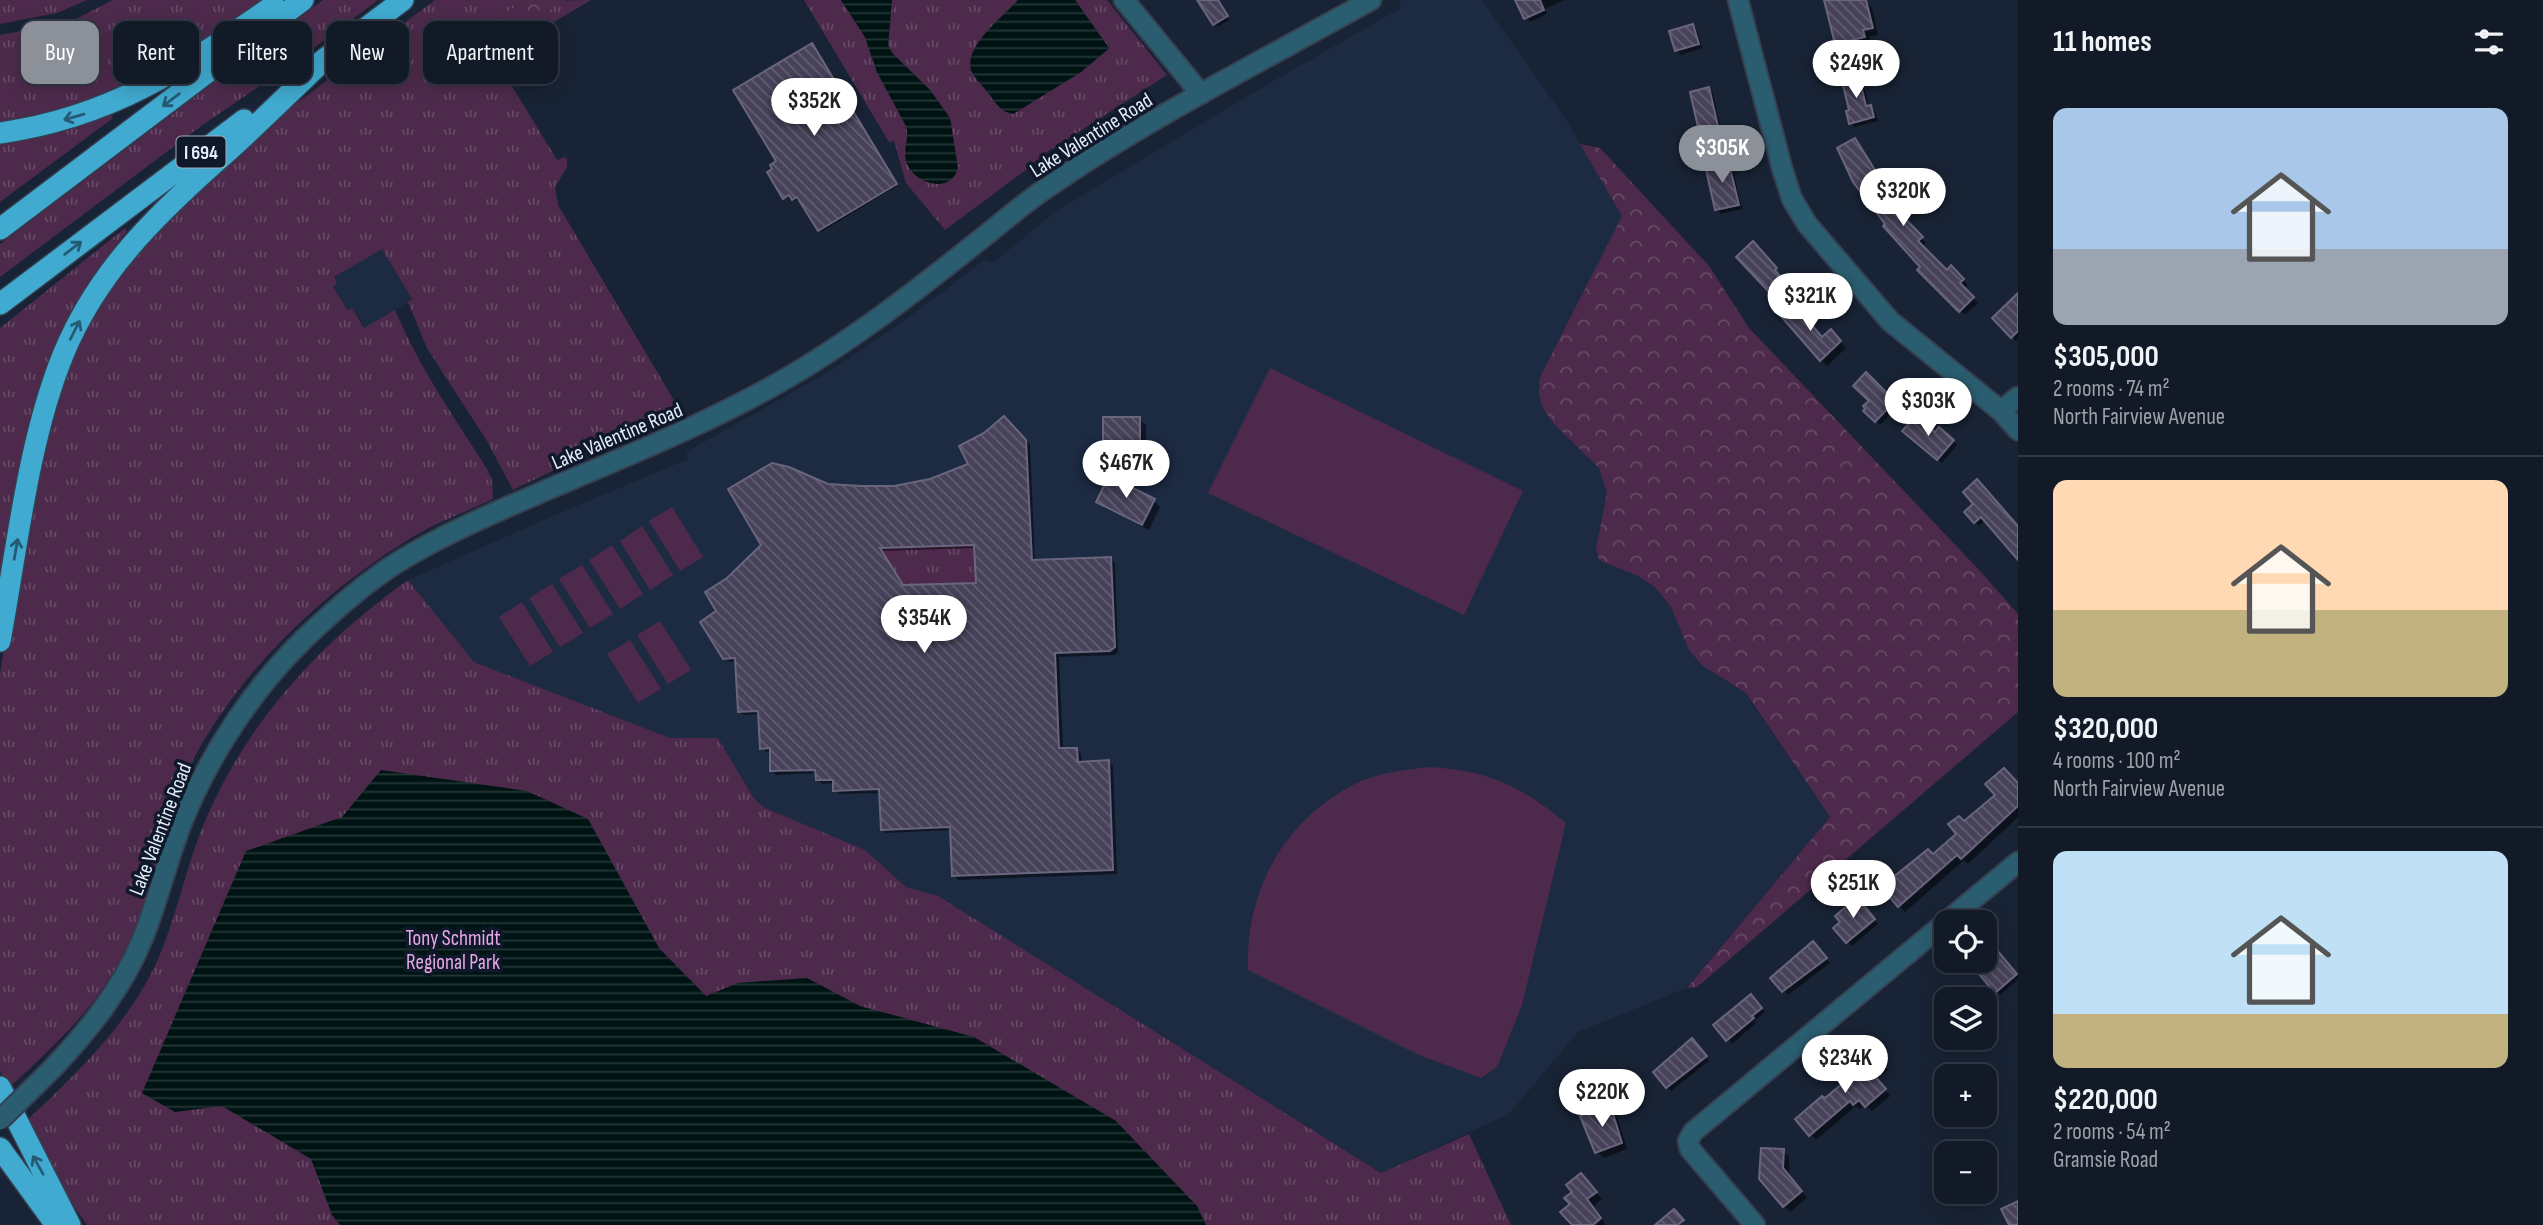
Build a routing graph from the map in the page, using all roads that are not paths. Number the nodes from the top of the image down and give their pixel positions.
1 (282, 0) edge
2 (303, 0) edge
3 (403, 0) edge
4 (1124, 0) edge
5 (1371, 0) edge
6 (1738, 0) edge
7 (375, 21) edge
8 (326, 58) joint
9 (1201, 94) junction
10 (0, 133) edge
11 (0, 229) edge
12 (0, 304) edge
13 (2018, 397) edge
14 (2001, 411) junction
15 (2018, 430) edge
16 (0, 640) edge
17 (2018, 862) edge
18 (0, 1087) edge
19 (0, 1119) edge
20 (0, 1148) edge
21 (56, 1225) edge
22 (70, 1225) edge
23 (1755, 1225) edge

1 -> 10 highway
2 -> 11 highway
3 - 7 highway, I 694
4 - 9 street
5 - 9 street, Lake Valentine Road
6 - 14 street
12 -> 8 highway, I 694
16 -> 8 highway
9 - 19 street, Lake Valentine Road, bridge
13 - 14 street
14 - 15 street
17 - 23 street
22 -> 18 highway
20 - 21 highway

